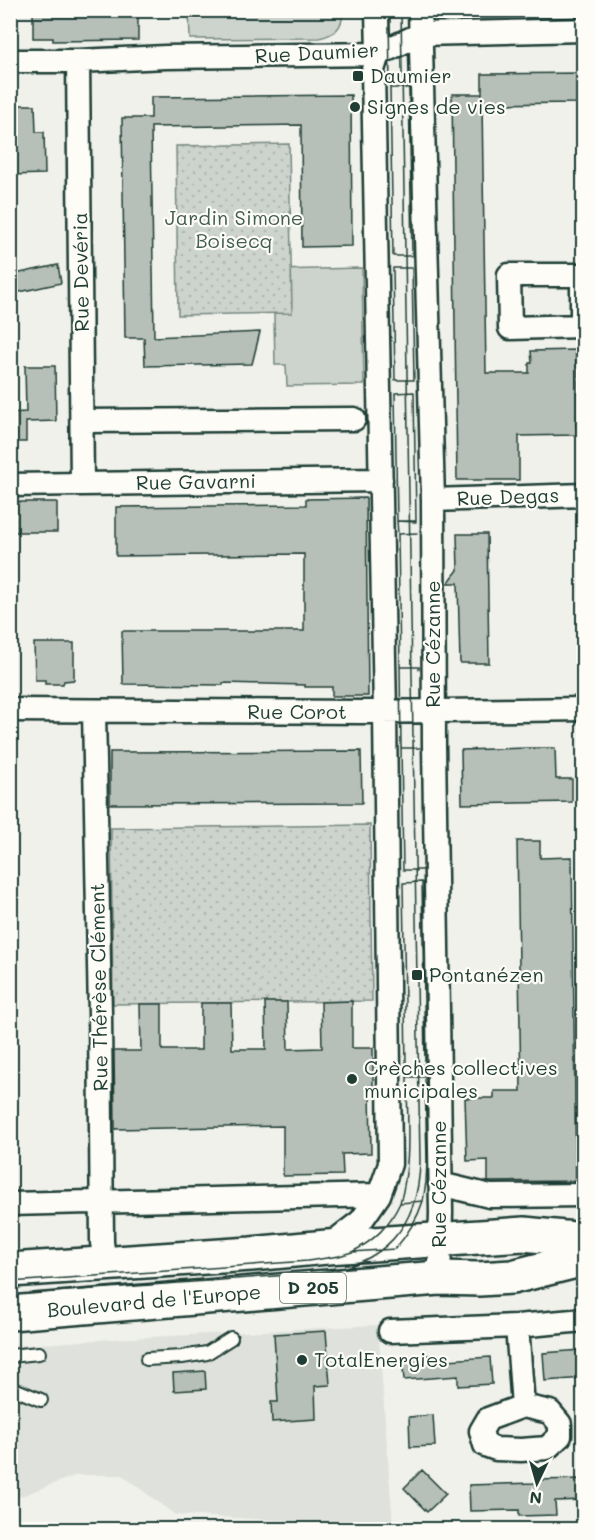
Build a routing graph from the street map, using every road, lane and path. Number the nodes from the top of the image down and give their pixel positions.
1 (377, 10) edge
2 (420, 10) edge
3 (584, 30) edge
4 (421, 34) junction
5 (378, 54) junction
6 (10, 61) edge
7 (78, 61) junction
8 (354, 419) dead end
9 (82, 421) junction
10 (381, 480) junction
11 (82, 484) junction
12 (10, 485) edge
13 (584, 495) edge
14 (433, 500) junction
15 (584, 709) edge
16 (10, 710) edge
17 (94, 711) junction
18 (434, 711) junction
19 (385, 712) junction
20 (440, 1184) junction
21 (379, 1195) junction
22 (584, 1195) edge
23 (102, 1201) junction
24 (10, 1204) edge
25 (440, 1240) junction
26 (584, 1240) edge
27 (327, 1247) junction
28 (584, 1259) edge
29 (105, 1264) junction
30 (10, 1270) edge
31 (439, 1278) junction
32 (10, 1313) edge
33 (584, 1320) edge
34 (517, 1326) junction
35 (390, 1331) dead end
36 (231, 1338) dead end
37 (39, 1353) dead end
38 (10, 1356) edge
39 (147, 1359) dead end
40 (10, 1391) edge
41 (41, 1400) dead end
42 (523, 1406) dead end

1 - 5 street
2 - 4 street, Rue Cézanne
3 - 4 street, Rue Daumier
4 - 5 street, Rue Daumier
4 - 14 street, Rue Cézanne
5 - 7 street, Rue Daumier
5 - 10 street
6 - 7 street, Rue Daumier
7 - 9 street, Rue Devéria
8 - 9 street
9 - 11 street, Rue Devéria
10 - 11 street, Rue Gavarni
10 - 19 street
11 - 12 street, Rue Gavarni
13 - 14 street, Rue Degas
14 - 18 street, Rue Cézanne
15 - 18 street, Rue Corot
16 - 17 street, Rue Corot
17 - 19 street, Rue Corot
17 - 23 street, Rue Thérèse Clément
18 - 19 street, Rue Corot
18 - 20 street, Rue Cézanne
19 - 21 street
20 - 22 street
20 - 25 street, Rue Cézanne
21 - 23 street
21 - 27 street
23 - 24 street
23 - 29 street, Rue Thérèse Clément
25 - 26 main road, Boulevard de l'Europe
25 - 27 main road, Boulevard de l'Europe
25 - 31 street, Rue Cézanne
27 - 29 main road, Boulevard de l'Europe
28 - 31 main road, Boulevard de l'Europe
29 - 30 main road, Boulevard de l'Europe
31 - 32 main road, Boulevard de l'Europe / D 205
33 - 34 street
34 - 35 street
34 - 42 street
36 - 39 lane
37 - 38 lane
40 - 41 lane

